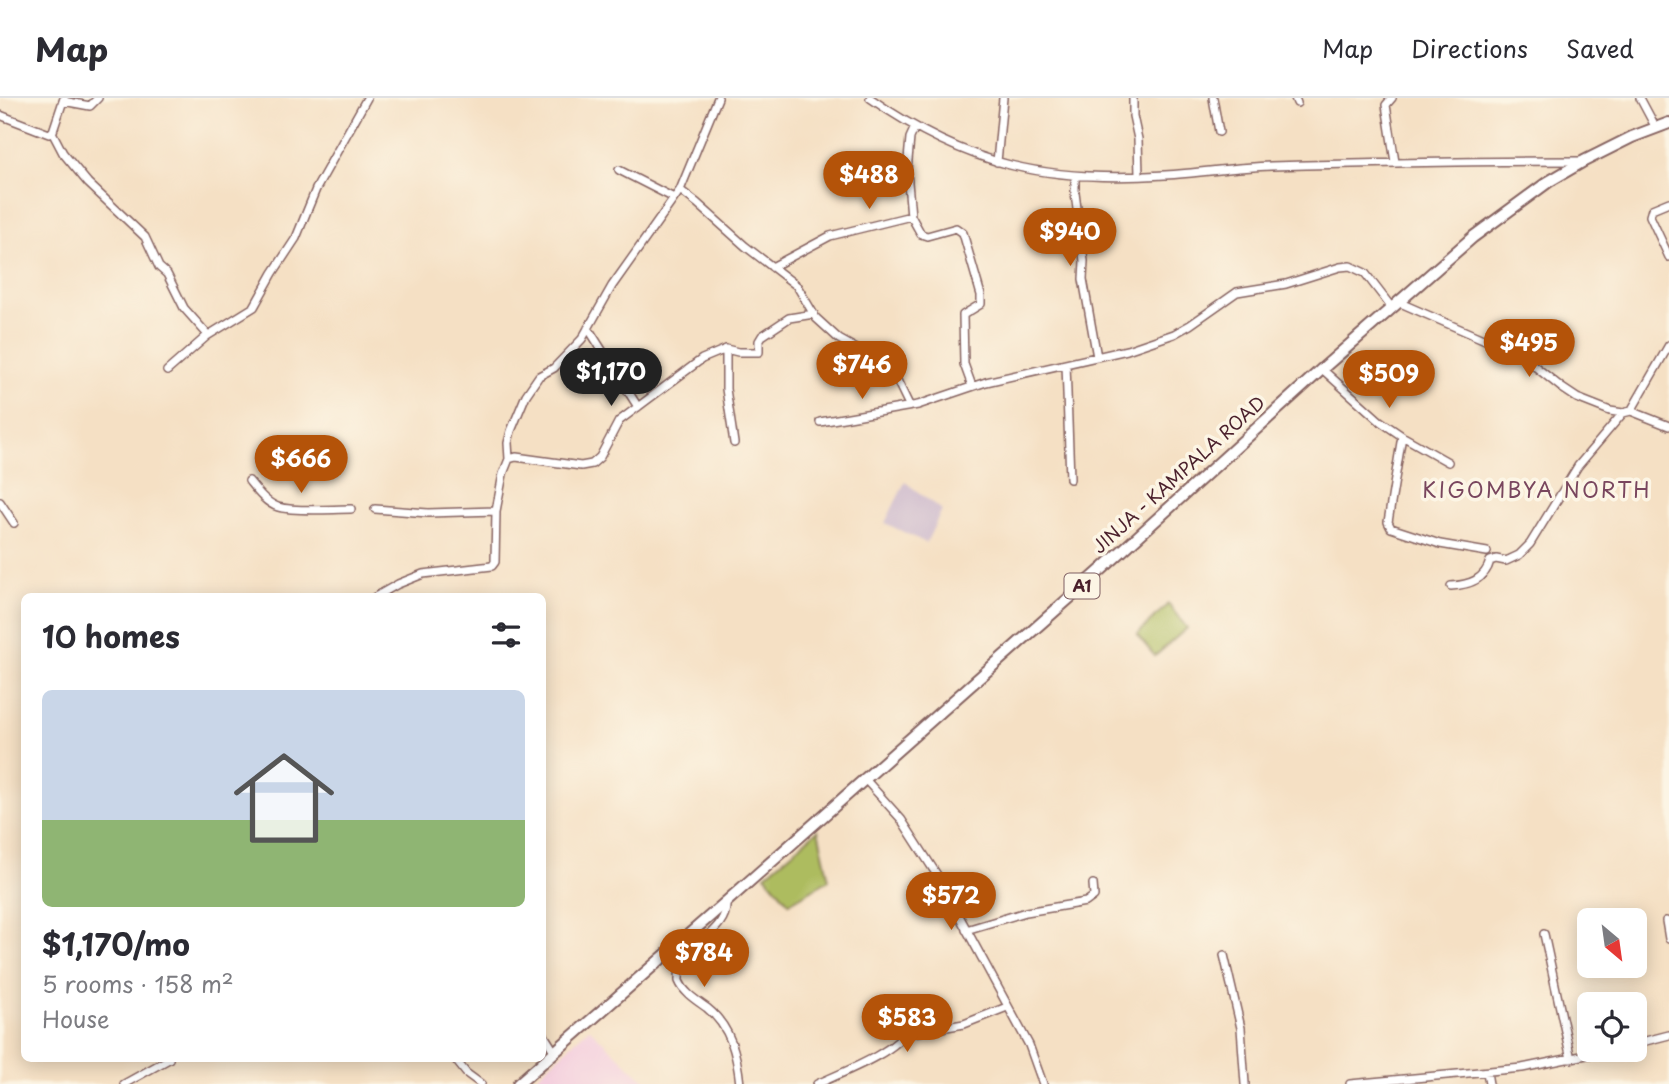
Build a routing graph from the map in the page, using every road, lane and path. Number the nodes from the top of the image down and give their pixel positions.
1 (98, 98) edge
2 (367, 98) edge
3 (718, 98) edge
4 (870, 98) edge
5 (1003, 98) edge
6 (1133, 98) edge
7 (1213, 98) edge
8 (1392, 98) edge
9 (1640, 98) edge
10 (64, 100) edge
11 (0, 115) edge
12 (1669, 123) edge
13 (915, 127) junction
14 (1656, 128) junction
15 (52, 132) junction
16 (1219, 132) dead end
17 (1584, 161) junction
18 (997, 162) junction
19 (1395, 162) junction
20 (619, 170) dead end
21 (1139, 175) junction
22 (1075, 176) junction
23 (680, 190) junction
24 (674, 198) junction
25 (1669, 202) edge
26 (911, 216) junction
27 (1669, 257) edge
28 (772, 267) junction
29 (1395, 305) junction
30 (814, 314) junction
31 (588, 328) junction
32 (208, 335) junction
33 (1669, 345) edge
34 (726, 349) junction
35 (1097, 357) junction
36 (1066, 364) junction
37 (1322, 369) junction
38 (167, 371) dead end
39 (972, 386) junction
40 (909, 405) junction
41 (638, 407) junction
42 (1631, 411) junction
43 (1623, 413) junction
44 (820, 422) dead end
45 (1669, 426) edge
46 (1402, 436) junction
47 (734, 443) dead end
48 (509, 459) junction
49 (1448, 461) dead end
50 (1070, 479) dead end
51 (249, 481) dead end
52 (0, 502) edge
53 (351, 509) dead end
54 (375, 509) dead end
55 (496, 511) junction
56 (14, 523) dead end
57 (1487, 552) dead end
58 (1451, 586) dead end
59 (382, 593) edge
60 (864, 778) junction
61 (1093, 884) dead end
62 (726, 902) junction
63 (1667, 921) dead end
64 (966, 930) junction
65 (1544, 934) dead end
66 (1669, 939) edge
67 (1224, 955) dead end
68 (1007, 1007) junction
69 (880, 1010) dead end
70 (906, 1034) junction
71 (1669, 1035) edge
72 (546, 1038) edge
73 (1647, 1041) edge
74 (554, 1051) junction
75 (546, 1058) edge
76 (1577, 1058) edge
77 (1571, 1059) junction
78 (164, 1062) edge
79 (457, 1062) edge
80 (542, 1062) edge
81 (1488, 1072) junction
82 (124, 1084) edge
83 (481, 1084) edge
84 (518, 1084) edge
85 (740, 1084) edge
86 (817, 1084) edge
87 (1043, 1084) edge
88 (1245, 1084) edge
89 (1350, 1084) edge
90 (1489, 1084) edge

1 - 10 street
2 - 32 street
3 - 23 street
4 - 13 street
5 - 18 street
6 - 21 street
7 - 16 street
8 - 19 street
9 - 14 street
10 - 15 street
11 - 15 street
12 - 14 highway, JINJA - KAMPALA ROAD / A1
13 - 18 street
13 - 26 street
14 - 17 highway, JINJA - KAMPALA ROAD / A1
15 - 32 street
17 - 19 street
17 - 29 highway, JINJA - KAMPALA ROAD / A1
18 - 22 street
19 - 21 street
20 - 24 street
21 - 22 street
22 - 35 street
23 - 24 street
23 - 28 street
24 - 31 street
25 - 27 street
26 - 28 street
26 - 39 street
28 - 30 street
29 - 35 street
29 - 37 highway, JINJA - KAMPALA ROAD / A1
29 - 43 street
30 - 34 street
30 - 40 street
31 - 41 street
31 - 48 street
32 - 38 street
33 - 42 street
34 - 41 street
34 - 47 street
35 - 36 street
36 - 39 street
36 - 50 street
37 - 46 street
37 - 60 highway, JINJA - KAMPALA ROAD / A1
39 - 40 street
40 - 44 street
41 - 48 street
42 - 43 street
42 - 45 street
43 - 58 street
46 - 49 street
46 - 57 street
48 - 55 street
51 - 53 street
52 - 56 street
54 - 55 street
55 - 59 street
60 - 62 highway, JINJA - KAMPALA ROAD / A1
60 - 64 street
61 - 64 street
62 - 74 highway, JINJA - KAMPALA ROAD / A1
62 - 85 street
63 - 66 street
64 - 68 street
65 - 77 street
67 - 88 street
68 - 70 street
68 - 87 street
69 - 70 street
70 - 86 street
71 - 73 street
72 - 74 street
74 - 75 highway, JINJA - KAMPALA ROAD / A1
76 - 77 street
77 - 81 street
78 - 82 street
79 - 83 street
80 - 84 highway, JINJA - KAMPALA ROAD / A1
81 - 89 street
81 - 90 street

